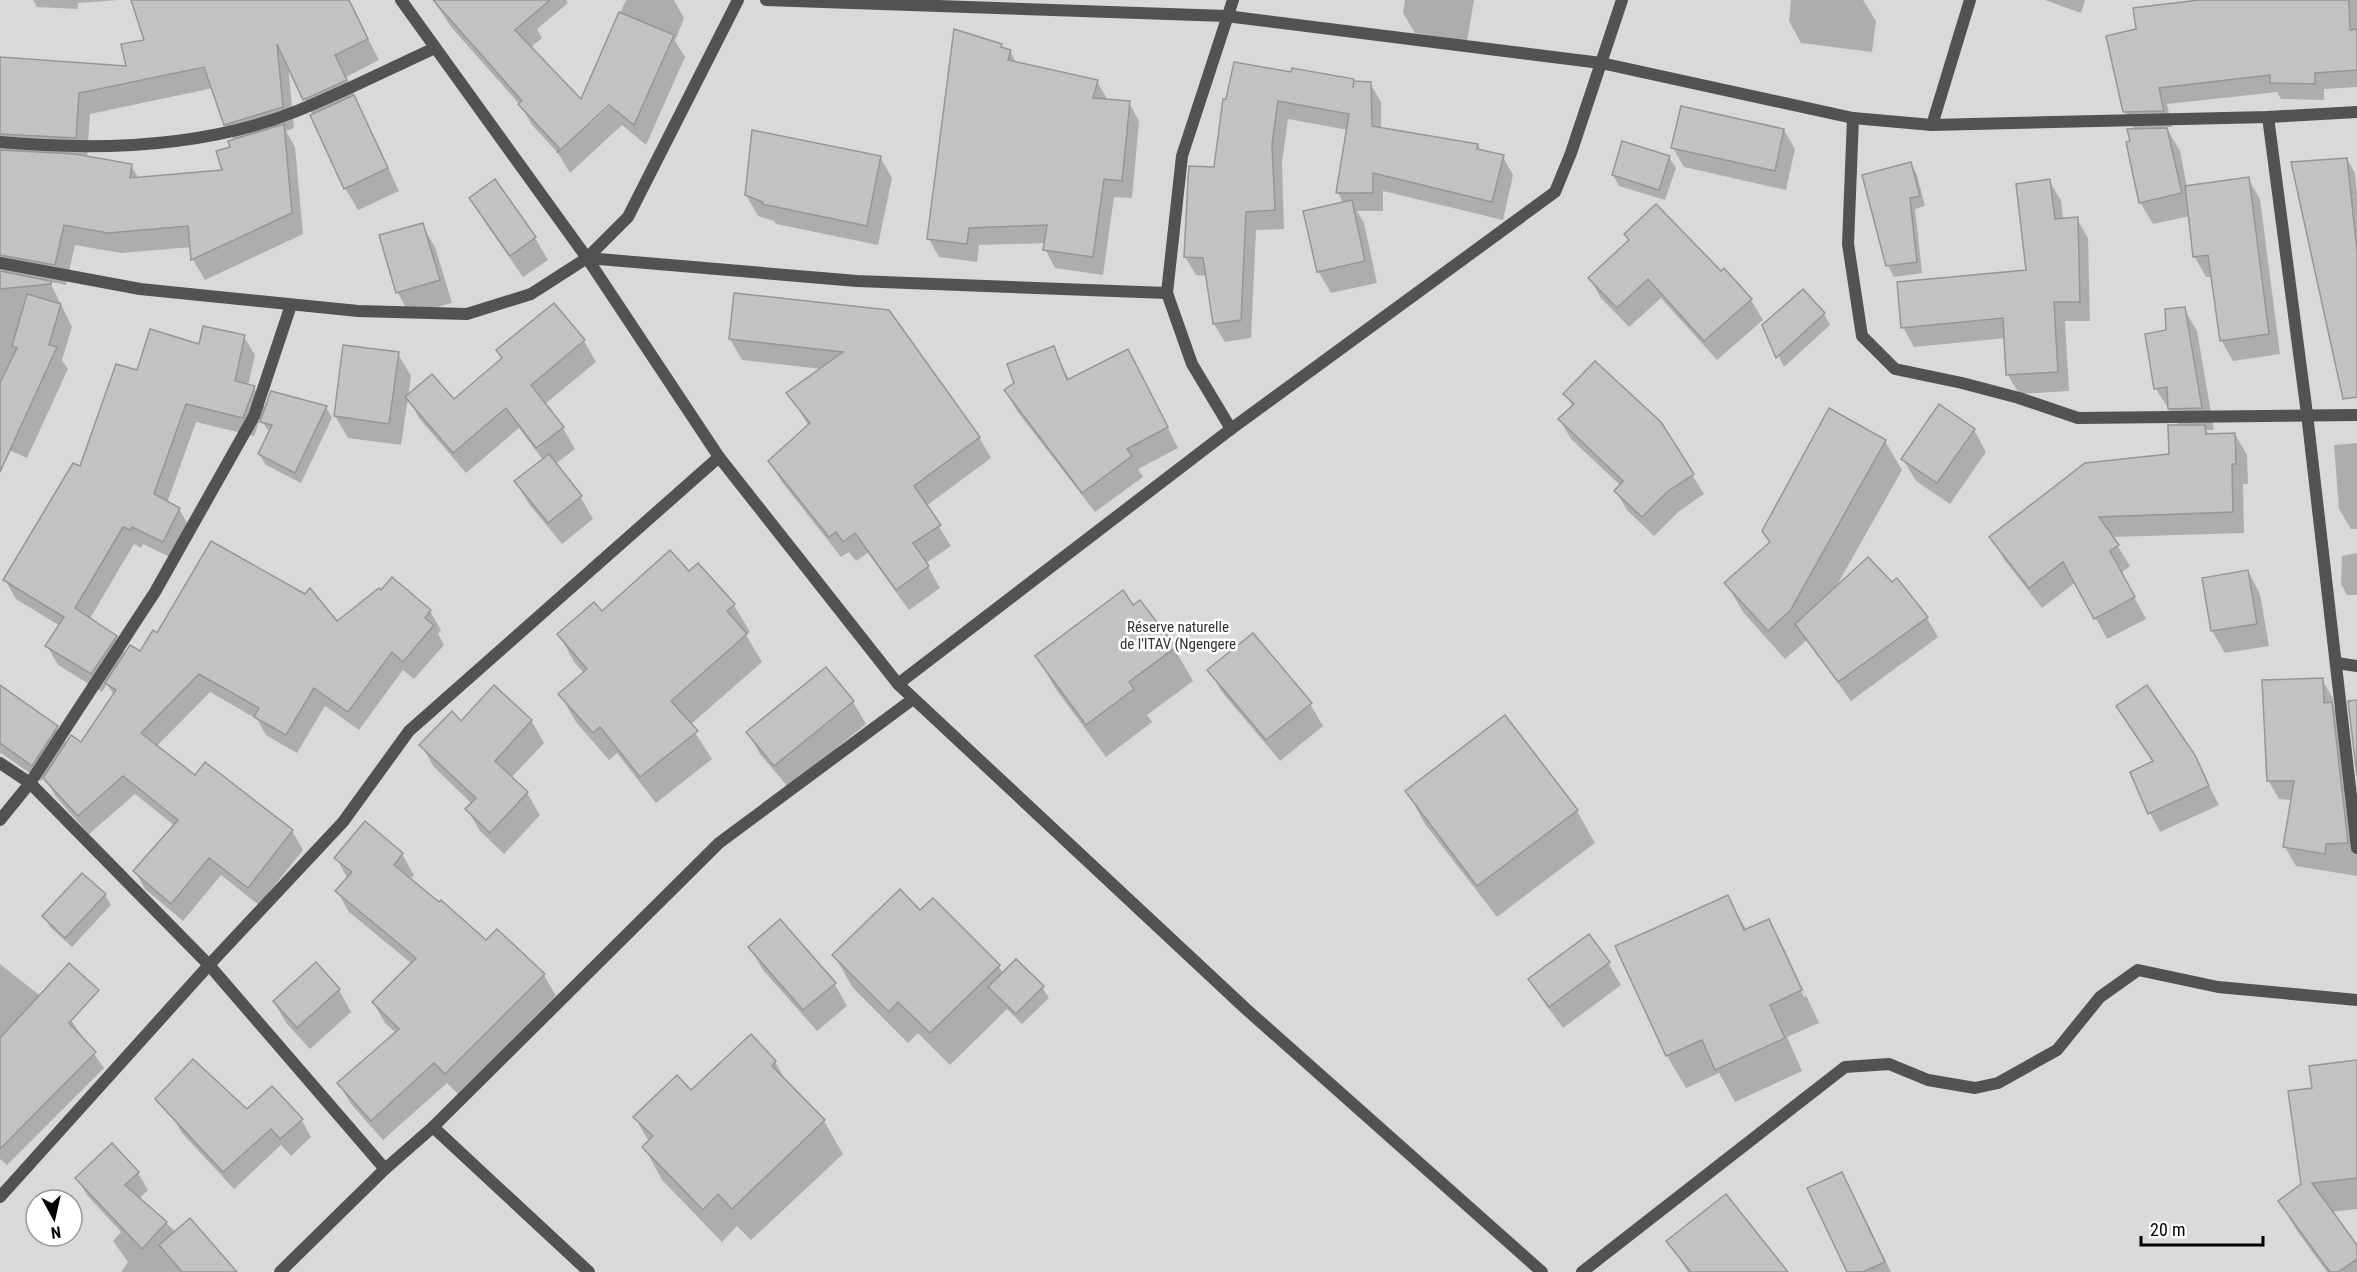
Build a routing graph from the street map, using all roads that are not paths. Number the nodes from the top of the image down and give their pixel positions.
1 (401, 0) edge
2 (738, 0) edge
3 (766, 0) edge
4 (1233, 0) edge
5 (1622, 0) edge
6 (1970, 0) edge
7 (1226, 16) junction
8 (435, 48) junction
9 (1601, 63) junction
10 (2357, 112) edge
11 (2268, 117) junction
12 (1853, 118) junction
13 (1932, 125) junction
14 (0, 142) edge
15 (587, 258) junction
16 (0, 263) edge
17 (1167, 293) junction
18 (291, 305) junction
19 (2307, 414) junction
20 (2357, 415) edge
21 (1231, 429) junction
22 (719, 457) junction
23 (2337, 663) junction
24 (2357, 666) edge
25 (898, 684) junction
26 (913, 699) junction
27 (0, 763) edge
28 (30, 783) junction
29 (0, 820) edge
30 (2357, 848) edge
31 (209, 965) junction
32 (2357, 1000) edge
33 (433, 1127) junction
34 (385, 1169) junction
35 (0, 1197) edge
36 (280, 1272) edge
37 (589, 1272) edge
38 (1542, 1272) edge
39 (1582, 1272) edge

1 - 8 street
2 - 15 street
3 - 7 street
4 - 7 street
5 - 9 street
6 - 13 street
7 - 9 street
7 - 17 street
8 - 14 street
8 - 15 street
9 - 12 street
9 - 21 street
10 - 11 street
11 - 13 street
11 - 19 street
12 - 13 street
12 - 19 street
15 - 17 street
15 - 18 street
15 - 22 street
16 - 18 street
17 - 21 street
18 - 28 street
19 - 20 street
19 - 23 street
21 - 25 street
22 - 25 street
22 - 31 street
23 - 24 street
23 - 30 street
25 - 26 street
26 - 33 street
26 - 38 street
27 - 28 street
28 - 29 street
28 - 31 street
31 - 34 street
31 - 35 street
32 - 39 street
33 - 34 street
33 - 37 street
34 - 36 street

